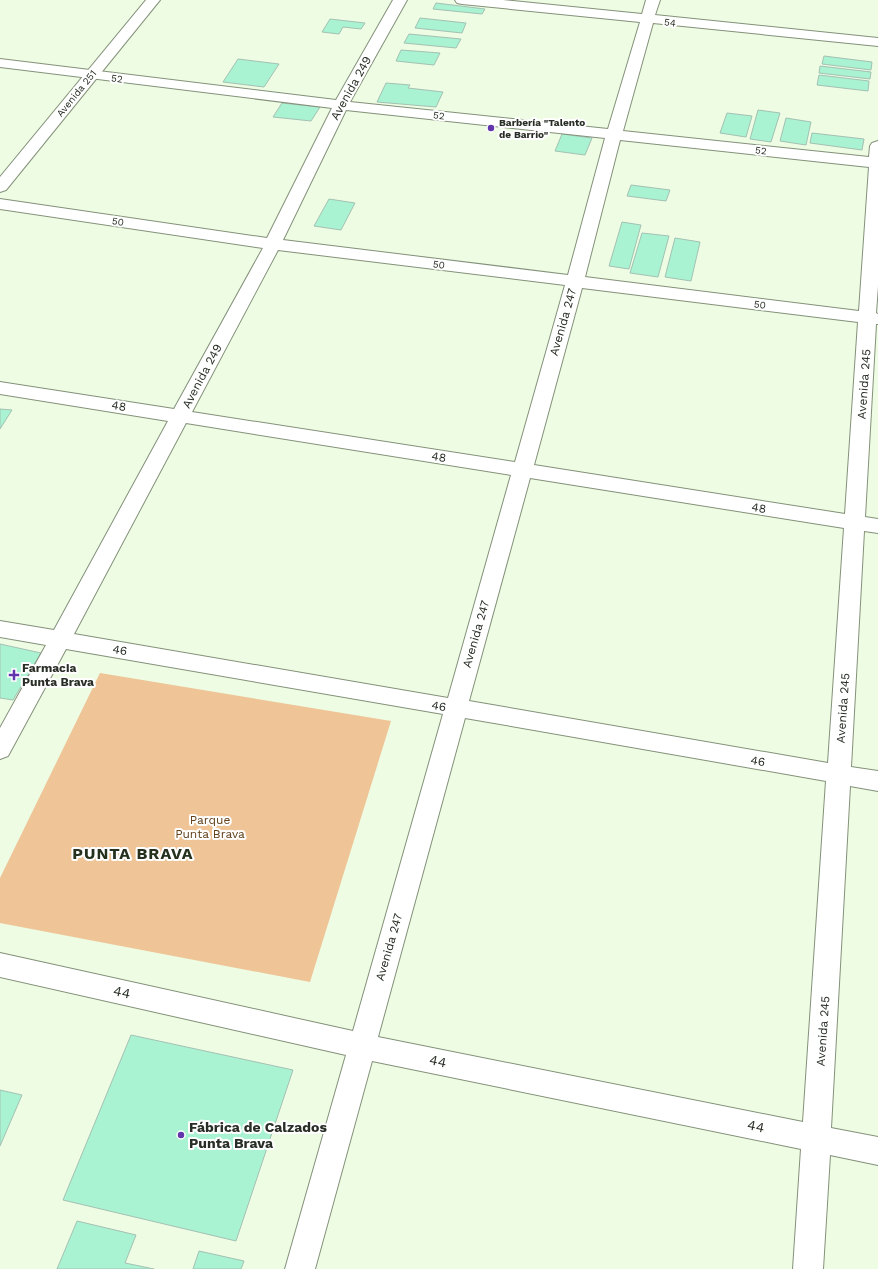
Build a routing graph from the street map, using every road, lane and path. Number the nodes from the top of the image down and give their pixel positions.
1 (153, 0) edge
2 (400, 0) edge
3 (462, 0) edge
4 (653, 0) edge
5 (648, 19) junction
6 (878, 42) edge
7 (0, 63) edge
8 (92, 75) junction
9 (341, 105) junction
10 (614, 134) junction
11 (878, 146) edge
12 (877, 163) edge
13 (0, 187) edge
14 (0, 204) edge
15 (273, 244) junction
16 (575, 281) junction
17 (873, 318) edge
18 (0, 388) edge
19 (181, 415) junction
20 (522, 471) junction
21 (855, 523) junction
22 (878, 526) edge
23 (0, 629) edge
24 (58, 640) junction
25 (456, 709) junction
26 (0, 750) edge
27 (839, 775) junction
28 (878, 781) edge
29 (0, 966) edge
30 (362, 1046) junction
31 (816, 1138) junction
32 (878, 1151) edge
33 (300, 1269) edge
34 (808, 1269) edge

1 - 8 street, Avenida 251
2 - 9 street, Avenida 249
3 - 5 street, 54
4 - 5 street, Avenida 247
5 - 6 street, 54
5 - 10 street, Avenida 247
7 - 8 street, 52
8 - 9 street, 52
8 - 13 street, Avenida 251
9 - 10 street, 52
9 - 15 street, Avenida 249
10 - 12 street, 52
10 - 16 street, Avenida 247
11 - 12 street, Avenida 245
12 - 17 street, Avenida 245
14 - 15 street, 50
15 - 16 street, 50
15 - 19 street, Avenida 249
16 - 17 street, 50
16 - 20 street, Avenida 247
17 - 21 street, Avenida 245
18 - 19 street, 48
19 - 20 street, 48
19 - 24 street, Avenida 249
20 - 21 street, 48
20 - 25 street, Avenida 247
21 - 22 street, 48
21 - 27 street, Avenida 245
23 - 24 street, 46
24 - 25 street, 46
24 - 26 street, Avenida 249
25 - 27 street, 46
25 - 30 street, Avenida 247
27 - 28 street, 46
27 - 31 street, Avenida 245
29 - 30 street, 44
30 - 31 street, 44
30 - 33 street, Avenida 247
31 - 32 street, 44
31 - 34 street, Avenida 245

